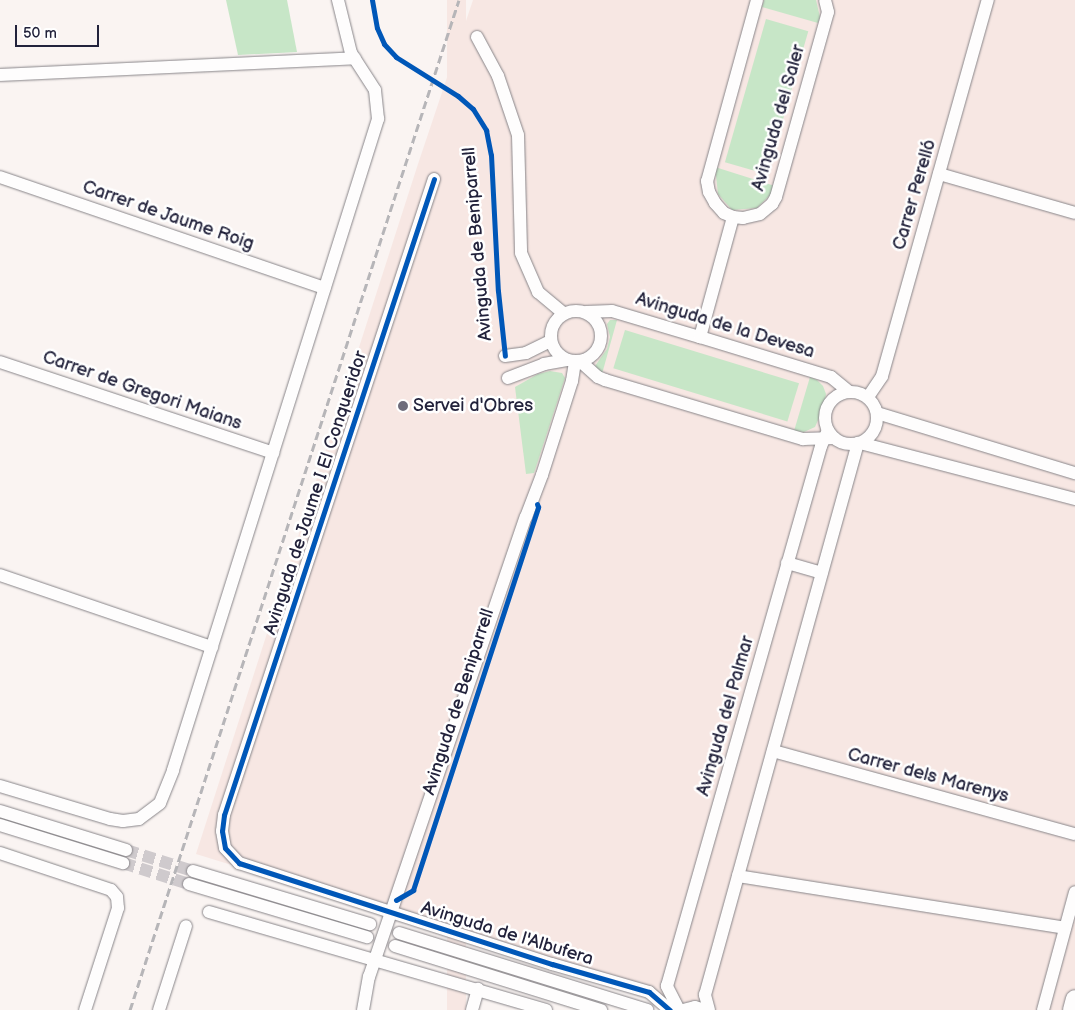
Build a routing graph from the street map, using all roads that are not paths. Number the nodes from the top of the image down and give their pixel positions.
1 (757, 0) edge
2 (826, 0) edge
3 (988, 0) edge
4 (339, 3) edge
5 (477, 37) dead end
6 (355, 58) junction
7 (0, 75) edge
8 (939, 174) junction
9 (0, 177) edge
10 (434, 179) dead end
11 (1075, 212) edge
12 (733, 218) junction
13 (325, 288) junction
14 (586, 312) junction
15 (563, 314) junction
16 (700, 337) junction
17 (551, 341) junction
18 (505, 356) dead end
19 (574, 361) junction
20 (0, 362) edge
21 (508, 378) dead end
22 (848, 391) junction
23 (868, 397) junction
24 (878, 413) junction
25 (829, 436) junction
26 (859, 443) junction
27 (273, 453) junction
28 (1075, 473) edge
29 (1075, 499) edge
30 (787, 563) junction
31 (822, 573) junction
32 (0, 575) edge
33 (212, 647) junction
34 (773, 752) junction
35 (0, 786) edge
36 (0, 811) edge
37 (224, 815) joint
38 (0, 825) edge
39 (1075, 834) edge
40 (126, 850) tunnel mouth
41 (0, 853) edge
42 (123, 863) tunnel mouth
43 (193, 871) tunnel mouth
44 (738, 876) junction
45 (189, 884) tunnel mouth
46 (1075, 892) edge
47 (210, 912) dead end
48 (392, 912) junction
49 (370, 924) dead end
50 (186, 926) dead end
51 (1065, 928) junction
52 (398, 933) dead end
53 (367, 937) dead end
54 (395, 946) dead end
55 (376, 959) junction
56 (369, 977) junction
57 (478, 989) junction
58 (1075, 999) edge
59 (85, 1010) edge
60 (159, 1010) edge
61 (354, 1010) edge
62 (363, 1010) edge
63 (472, 1010) edge
64 (546, 1010) edge
65 (601, 1010) edge
66 (648, 1010) edge
67 (670, 1010) edge
68 (679, 1010) edge
69 (683, 1010) edge
70 (704, 1010) edge
71 (708, 1010) edge
72 (1043, 1010) edge
73 (1072, 1010) edge

1 - 12 street
2 - 12 street, Avinguda del Saler
3 - 8 street, Carrer Perelló
4 - 6 street
5 - 15 street
6 - 7 street
6 - 13 street
8 - 11 street
8 - 23 street, Carrer Perelló
9 - 13 street, Carrer de Jaume Roig
10 - 37 street, Avinguda de Jaume I El Conqueridor
12 - 16 street
13 - 27 street
14 - 15 street
14 - 16 street, Avinguda de la Devesa
14 - 19 street
15 - 17 street
16 - 22 street, Avinguda de la Devesa
17 - 18 street
17 - 19 street
19 - 21 street
19 - 25 street
19 - 48 street, Avinguda de Beniparrell
20 - 27 street, Carrer de Gregori Maians
22 - 23 street
22 - 25 street
23 - 24 street
24 - 26 street
24 - 28 street
25 - 26 street
25 - 30 street, Avinguda del Palmar
26 - 29 street
26 - 31 street
27 - 33 street
30 - 31 street
30 - 68 street, Avinguda del Palmar
31 - 34 street
32 - 33 street
33 - 35 street
34 - 39 street, Carrer dels Marenys
34 - 44 street
36 - 40 street
37 - 48 street, Avinguda de l'Albufera
38 - 42 street
41 - 59 street
43 - 49 street
44 - 51 street
44 - 71 street
45 - 53 street
46 - 51 street
47 - 55 street
48 - 55 street, Avinguda de Beniparrell
48 - 67 street, Avinguda de l'Albufera
50 - 60 street
51 - 72 street
52 - 66 street, Avinguda de l'Albufera
54 - 65 street
55 - 56 street, Avinguda de Beniparrell
55 - 57 street
56 - 61 street
56 - 62 street
57 - 63 street
57 - 64 street
58 - 73 main road
69 - 70 street

